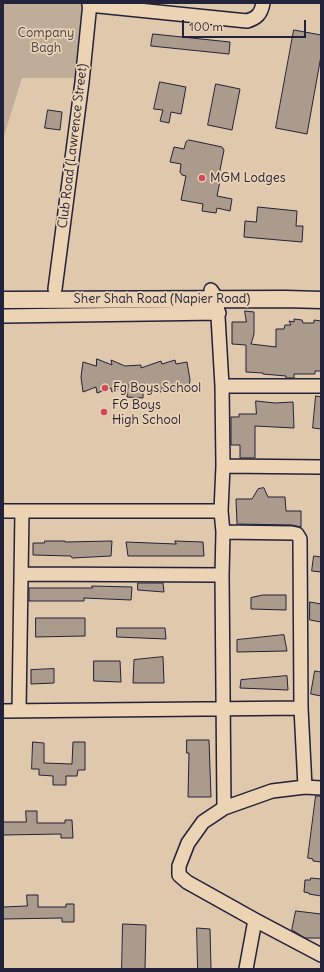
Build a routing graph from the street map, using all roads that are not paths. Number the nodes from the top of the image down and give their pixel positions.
1 (263, 3) edge
2 (89, 4) edge
3 (3, 289) edge
4 (321, 291) edge
5 (56, 294) junction
6 (3, 300) edge
7 (321, 300) edge
8 (216, 301) junction
9 (58, 315) junction
10 (3, 316) edge
11 (222, 386) junction
12 (321, 386) edge
13 (223, 466) junction
14 (321, 467) edge
15 (3, 511) edge
16 (22, 511) junction
17 (221, 511) junction
18 (223, 532) junction
19 (21, 574) junction
20 (222, 575) junction
21 (222, 708) junction
22 (300, 708) junction
23 (3, 711) edge
24 (20, 711) junction
25 (305, 787) junction
26 (321, 788) edge
27 (224, 808) junction
28 (255, 920) junction
29 (321, 955) edge
30 (246, 969) edge

1 - 2 street
2 - 5 street, Club Road (Lawrence Street)
3 - 5 main road, Sher Shah Road (Napier Road)
4 - 8 main road, Sher Shah Road (Napier Road)
5 - 6 main road, Sher Shah Road (Napier Road)
5 - 8 main road, Sher Shah Road (Napier Road)
5 - 9 street, Club Road (Lawrence Street)
7 - 8 main road, Sher Shah Road (Napier Road)
8 - 9 street
8 - 11 street
9 - 10 street
11 - 12 street
11 - 13 street
13 - 14 street
13 - 17 street
15 - 16 street
16 - 17 street
16 - 19 street
17 - 18 street
18 - 20 street
18 - 22 street
19 - 20 street
19 - 24 street
20 - 21 street
21 - 22 street
21 - 24 street
21 - 27 street
22 - 25 street
23 - 24 street
25 - 26 street
25 - 27 street
27 - 28 street
28 - 29 street
28 - 30 street

